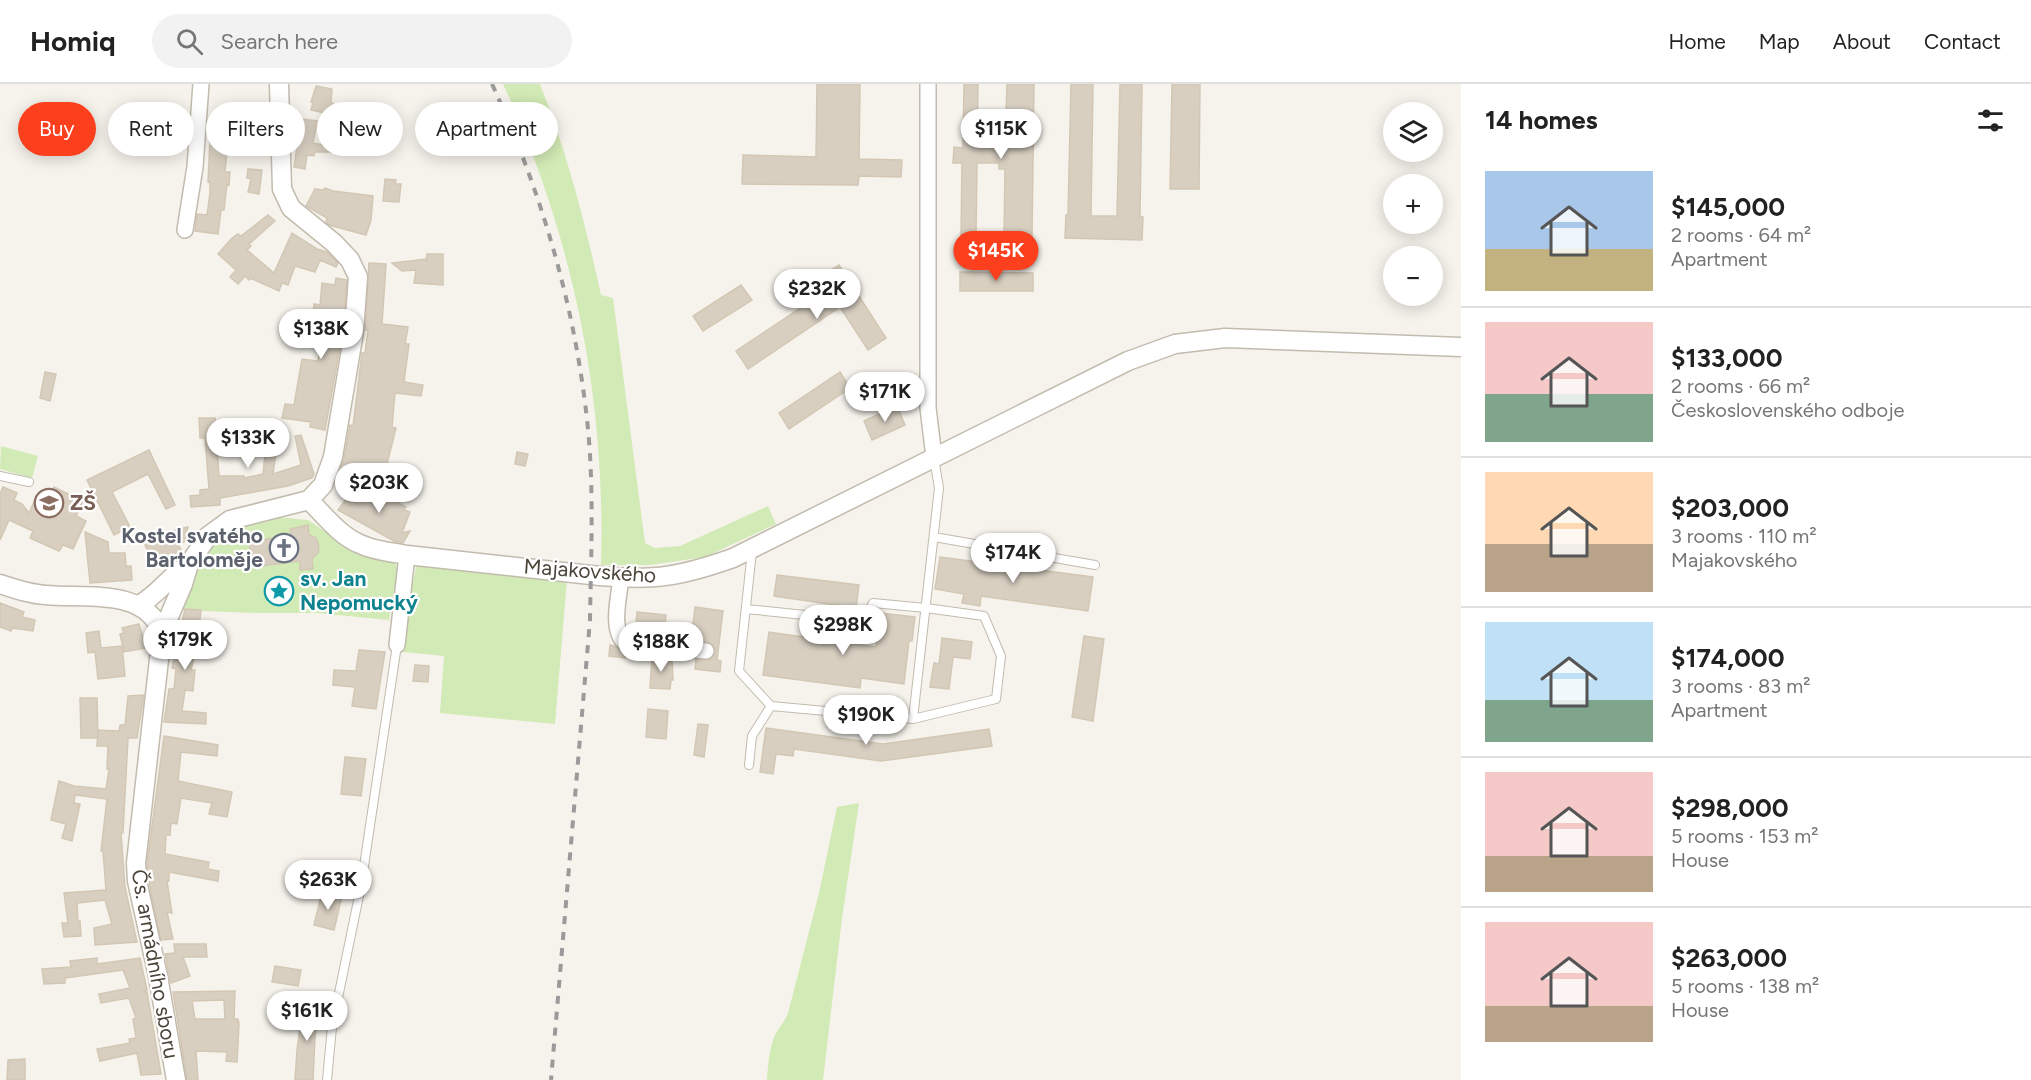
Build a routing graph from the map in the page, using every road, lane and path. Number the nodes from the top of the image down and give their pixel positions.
1 (201, 84) edge
2 (279, 84) edge
3 (928, 84) edge
4 (185, 230) dead end
5 (1461, 347) edge
6 (934, 457) junction
7 (0, 476) edge
8 (28, 482) dead end
9 (309, 500) junction
10 (934, 537) junction
11 (752, 549) junction
12 (407, 555) junction
13 (189, 564) junction
14 (1095, 565) dead end
15 (621, 578) junction
16 (0, 584) edge
17 (139, 605) junction
18 (926, 608) junction
19 (746, 609) junction
20 (162, 633) junction
21 (397, 645) joint
22 (706, 651) dead end
23 (771, 706) junction
24 (914, 719) junction
25 (749, 765) dead end
26 (176, 1080) edge
27 (327, 1080) edge

1 - 4 street
2 - 9 street
3 - 6 street
5 - 6 street, Majakovského
6 - 10 lane
6 - 11 street, Majakovského
7 - 8 lane
9 - 12 street, Majakovského
9 - 13 street
10 - 14 lane
10 - 18 lane
11 - 15 street, Majakovského
11 - 19 lane
12 - 15 street, Majakovského
12 - 21 street
13 - 17 street
13 - 20 street, Čs. armádního sboru
15 - 22 street
16 - 17 street
17 - 20 street
18 - 19 lane
18 - 24 lane
18 - 24 lane
19 - 23 lane
20 - 26 street, Čs. armádního sboru
21 - 27 lane
23 - 24 lane
23 - 25 lane

